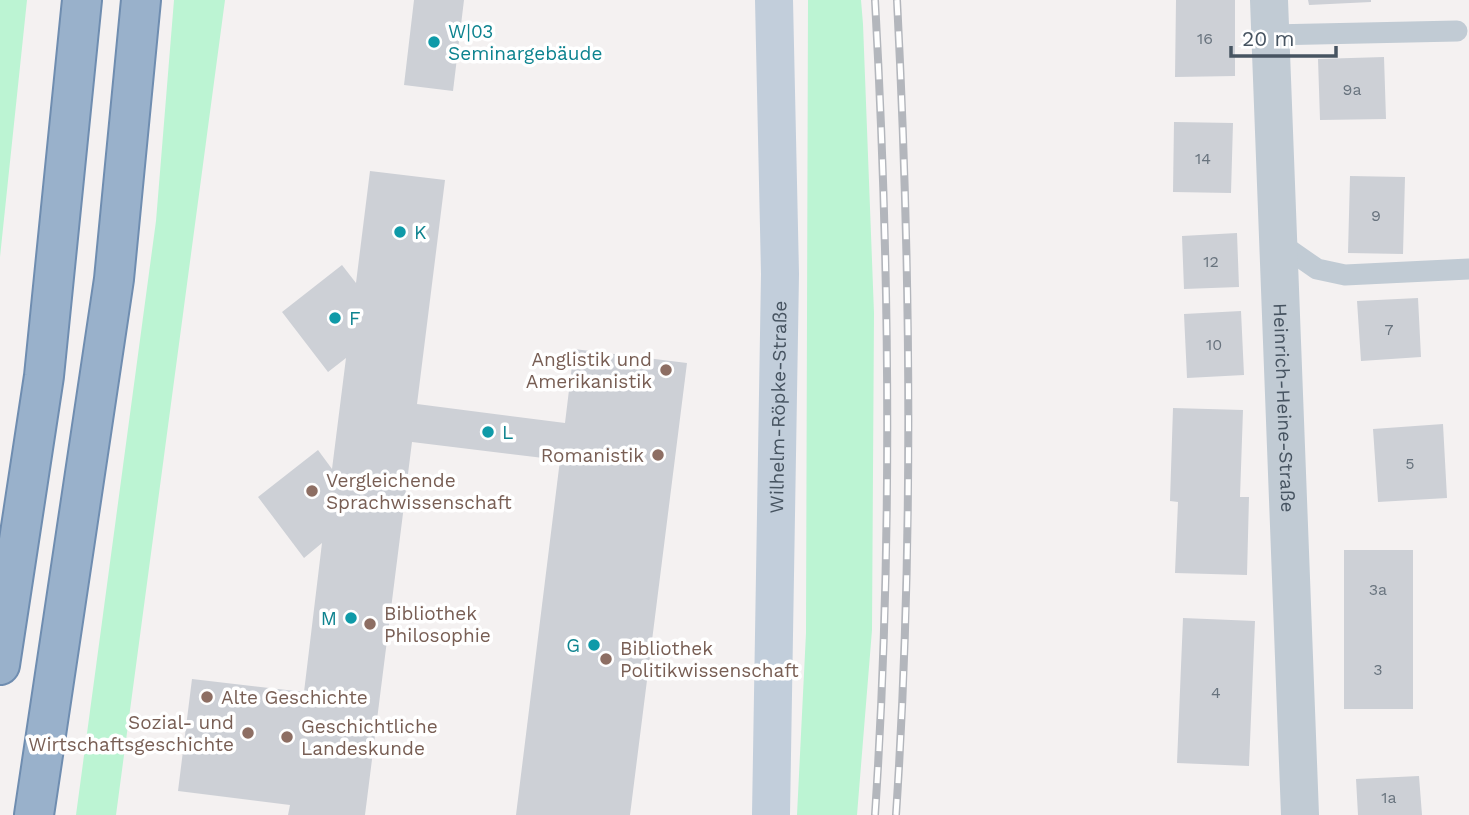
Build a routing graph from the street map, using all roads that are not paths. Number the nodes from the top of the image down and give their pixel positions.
1 (82, 0) edge
2 (141, 0) edge
3 (774, 0) edge
4 (1270, 17) edge
5 (1457, 31) dead end
6 (1278, 242) junction
7 (1469, 269) edge
8 (0, 665) edge
9 (34, 815) edge
10 (771, 815) edge
11 (1300, 815) edge

1 - 8 highway
2 - 9 highway
3 - 10 main road, Wilhelm-Röpke-Straße
4 - 5 lane
4 - 6 street, Heinrich-Heine-Straße
6 - 7 lane
6 - 11 street, Heinrich-Heine-Straße

